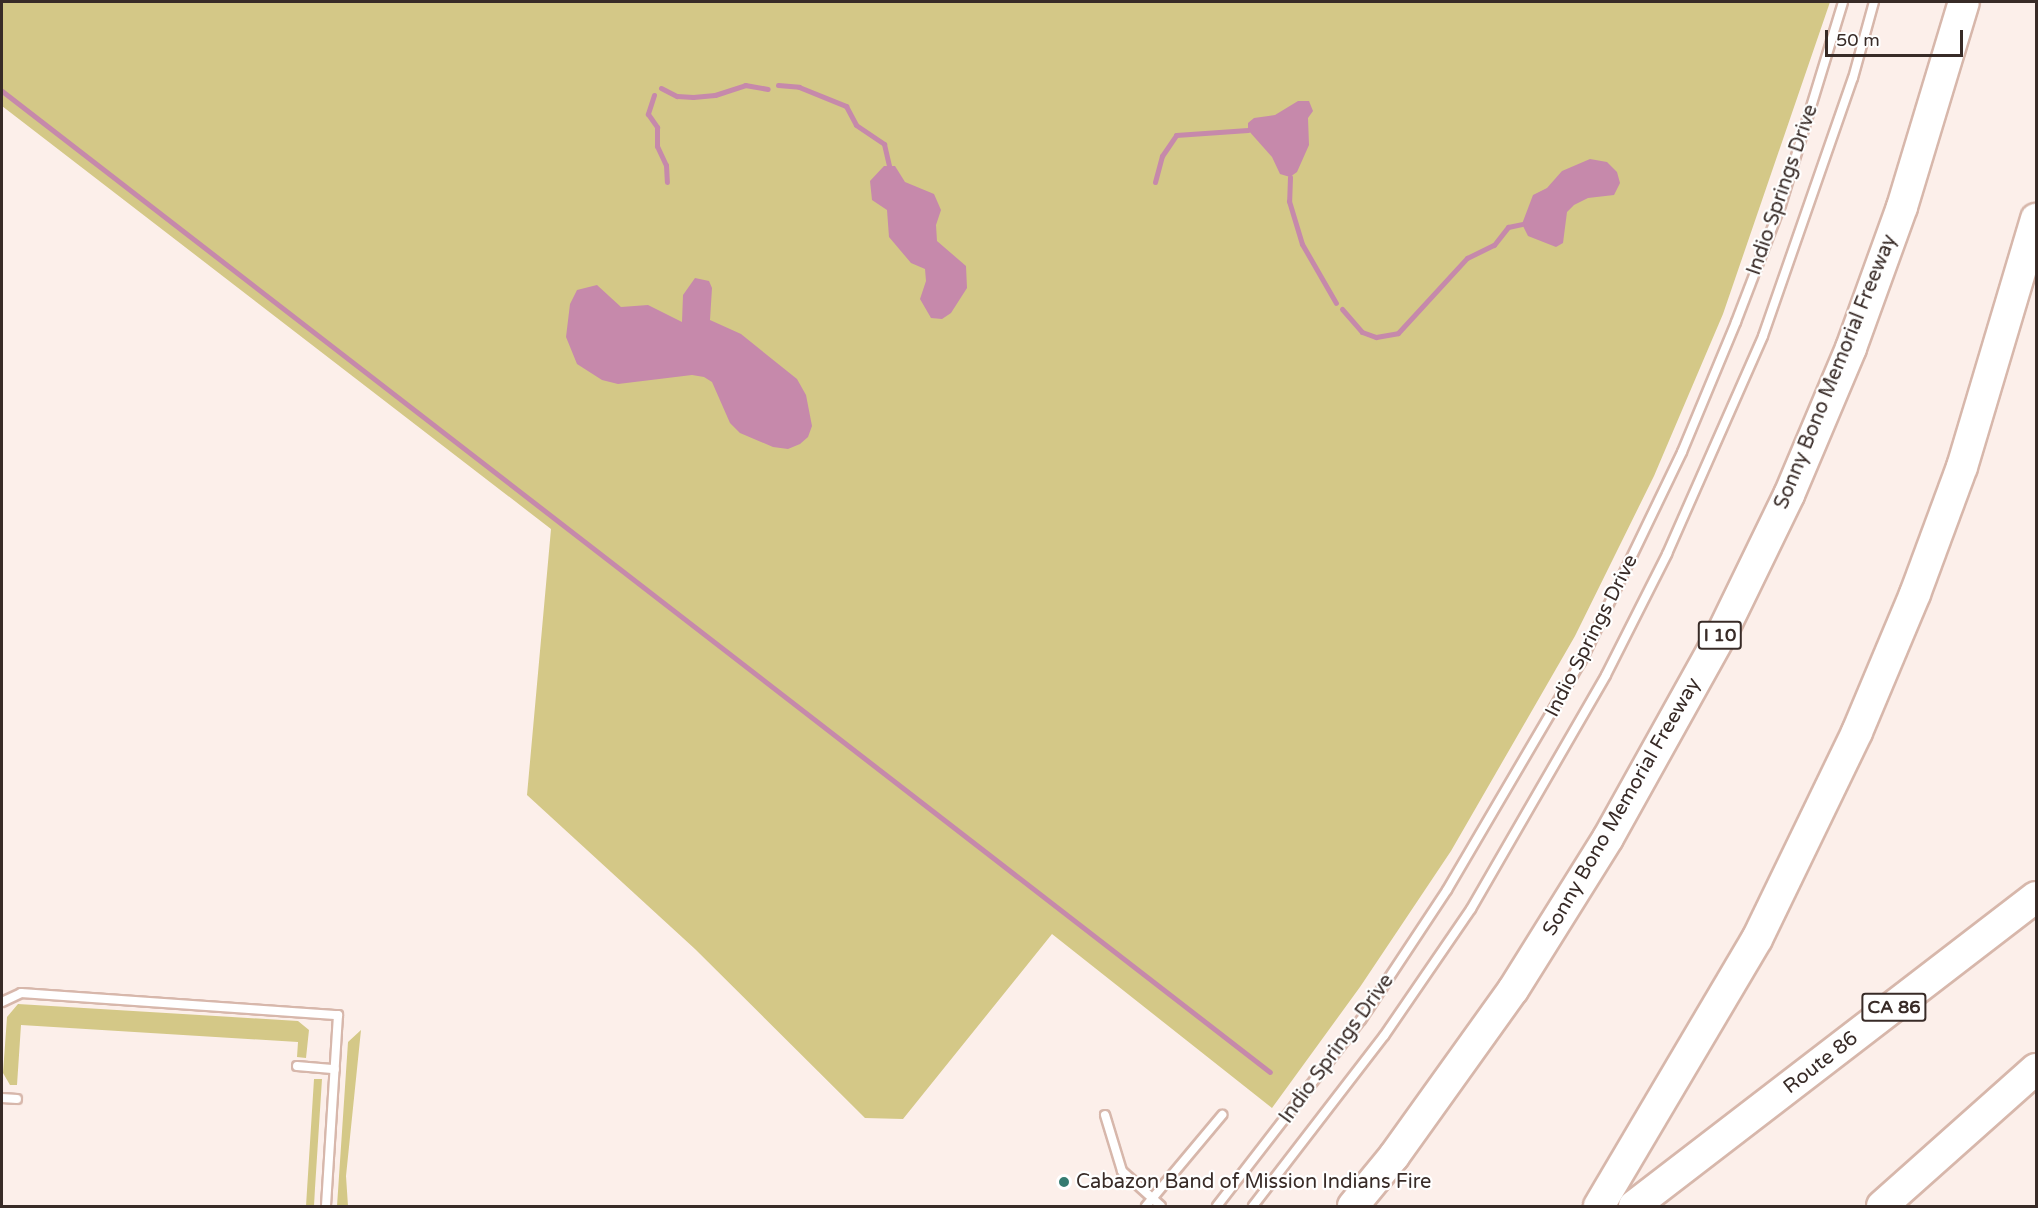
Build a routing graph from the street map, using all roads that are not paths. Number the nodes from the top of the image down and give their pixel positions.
1 (1843, 2) edge
2 (1874, 2) edge
3 (1964, 2) edge
4 (2037, 219) edge
5 (2037, 897) edge
6 (2, 1002) edge
7 (297, 1066) dead end
8 (335, 1069) junction
9 (2037, 1069) edge
10 (2, 1098) edge
11 (16, 1099) dead end
12 (1105, 1115) dead end
13 (1222, 1115) dead end
14 (1153, 1199) junction
15 (326, 1206) edge
16 (1146, 1206) edge
17 (1161, 1206) edge
18 (1217, 1206) edge
19 (1253, 1206) edge
20 (1353, 1206) edge
21 (1599, 1206) edge
22 (1634, 1206) edge
23 (1882, 1206) edge

1 - 18 lane, Indio Springs Drive
2 - 19 lane, Indio Springs Drive
3 - 20 highway, Sonny Bono Memorial Freeway / I 10
4 - 21 highway
5 - 22 highway, Route 86 / CA 86
6 - 8 lane
7 - 8 lane
8 - 15 lane
9 - 23 highway
10 - 11 lane
12 - 14 lane
13 - 14 lane
14 - 16 lane
14 - 17 lane

